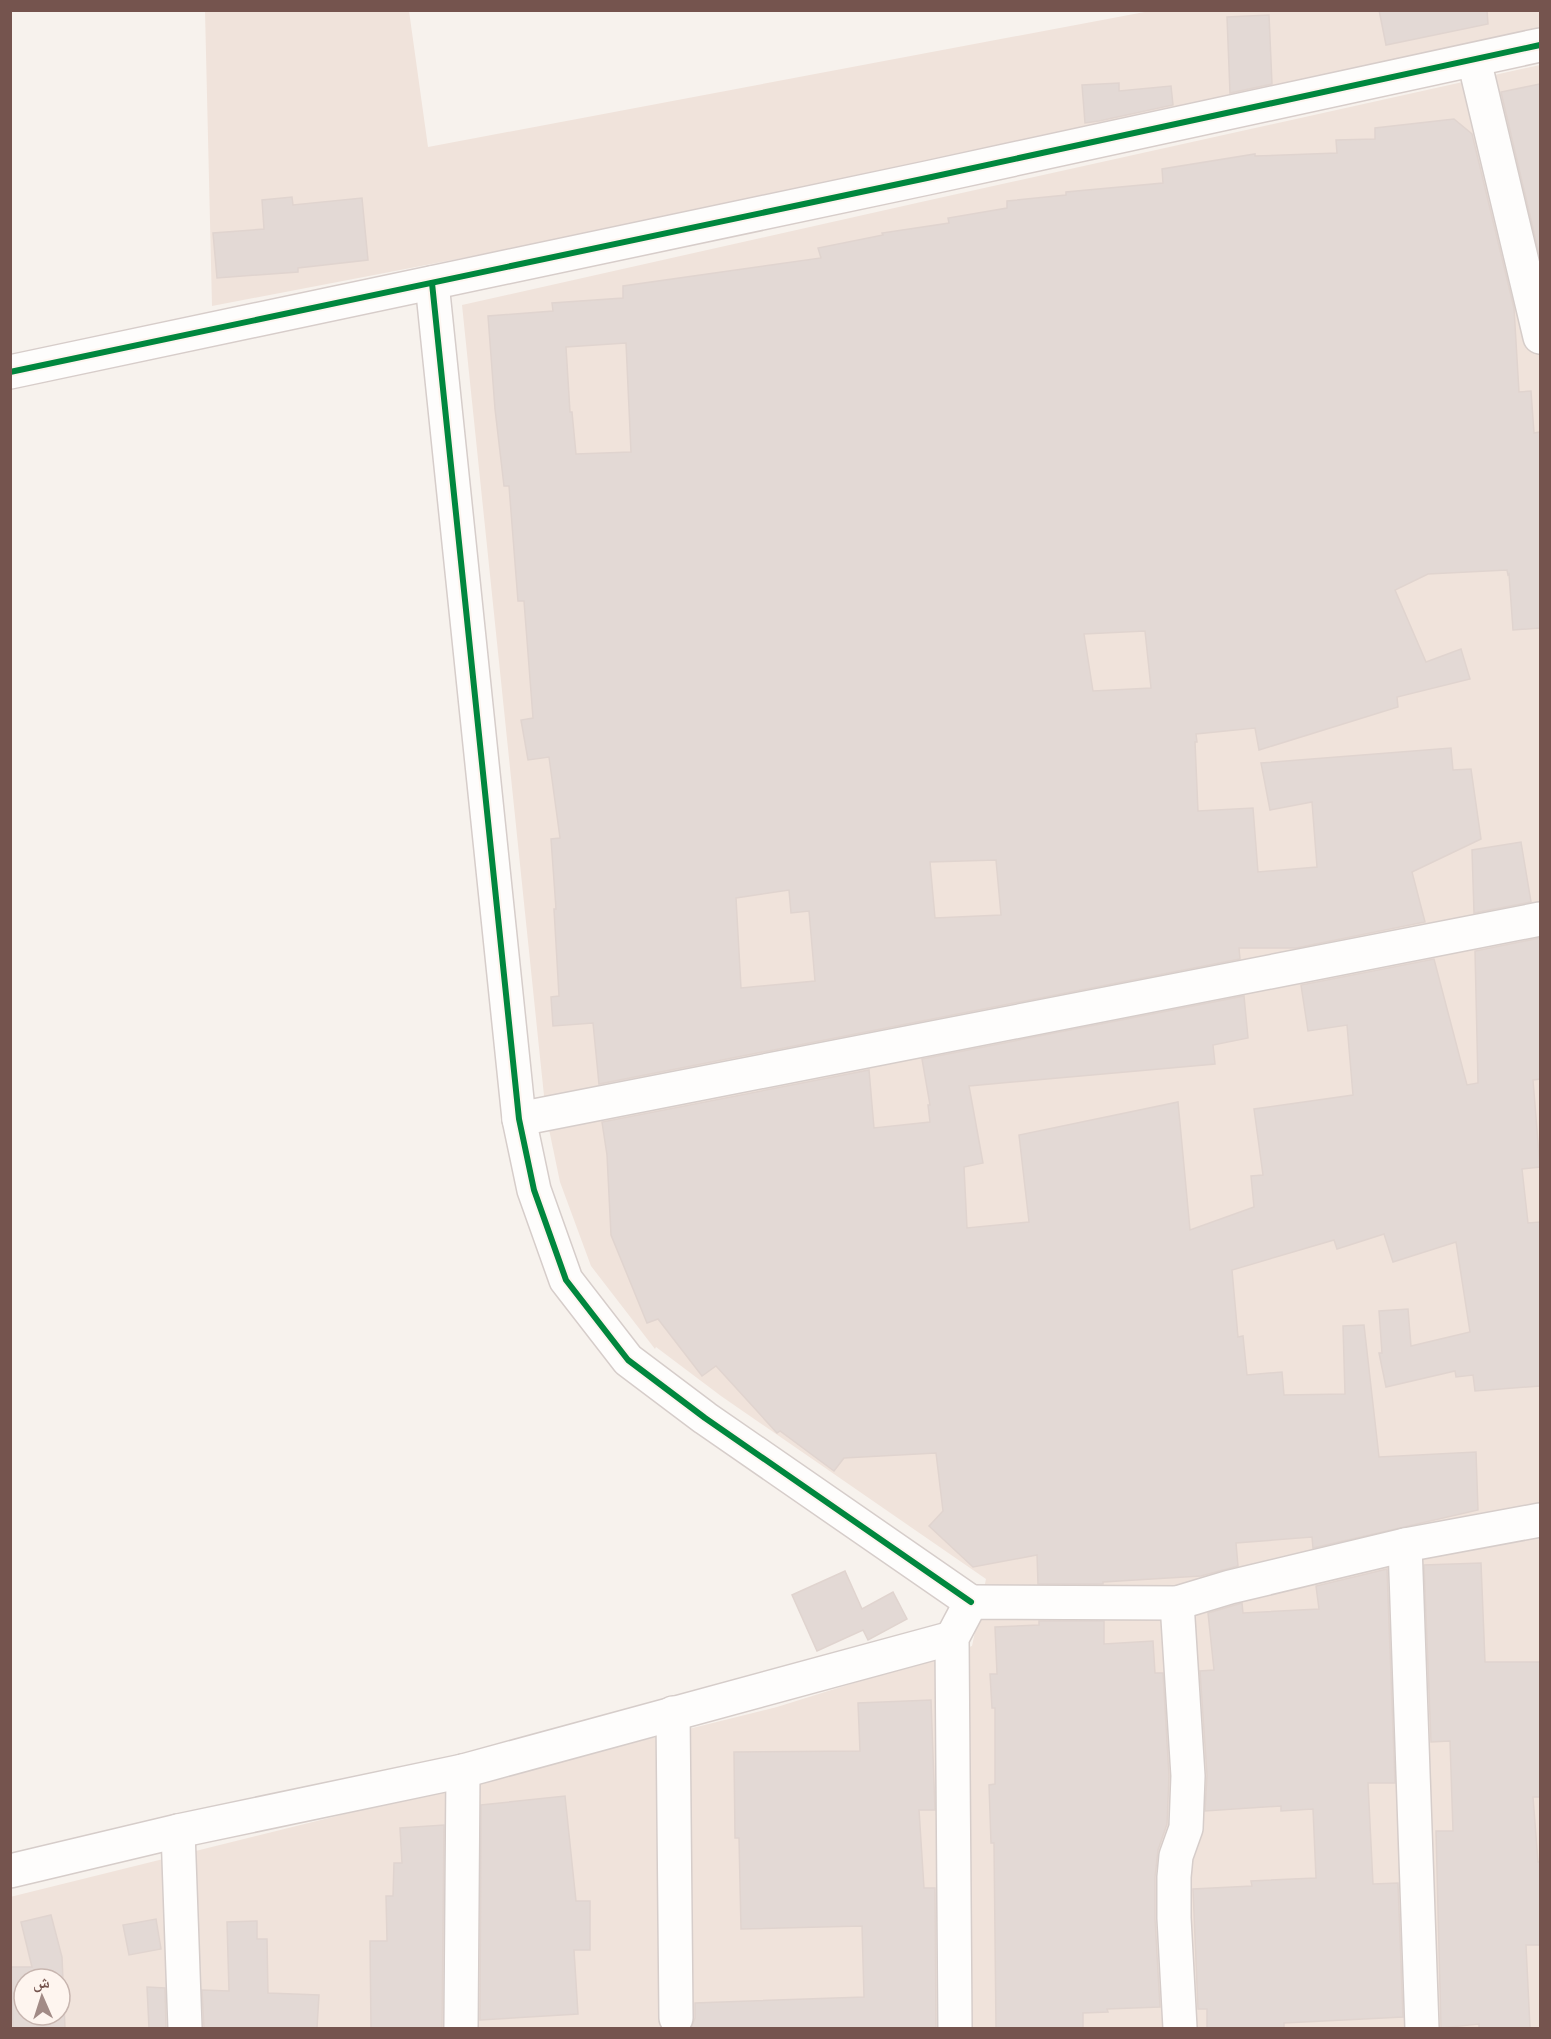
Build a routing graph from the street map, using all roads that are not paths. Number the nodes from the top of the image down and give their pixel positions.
1 (1540, 45) edge
2 (1474, 60) junction
3 (432, 283) junction
4 (1540, 337) edge
5 (10, 372) edge
6 (1540, 919) edge
7 (519, 1119) junction
8 (1540, 1520) edge
9 (1405, 1545) junction
10 (971, 1602) junction
11 (1177, 1603) junction
12 (952, 1638) junction
13 (673, 1713) junction
14 (464, 1771) junction
15 (178, 1831) junction
16 (10, 1871) edge
17 (676, 2018) dead end
18 (185, 2028) edge
19 (461, 2028) edge
20 (955, 2028) edge
21 (1180, 2028) edge
22 (1422, 2028) edge

1 - 2 street
2 - 3 street
2 - 4 street
3 - 5 street
3 - 7 street
6 - 7 street
7 - 10 street
8 - 9 street
9 - 11 street
9 - 22 street
10 - 11 street
10 - 12 street
11 - 21 street
12 - 13 street
12 - 20 street
13 - 14 street
13 - 17 street
14 - 15 street
14 - 19 street
15 - 16 street
15 - 18 street

